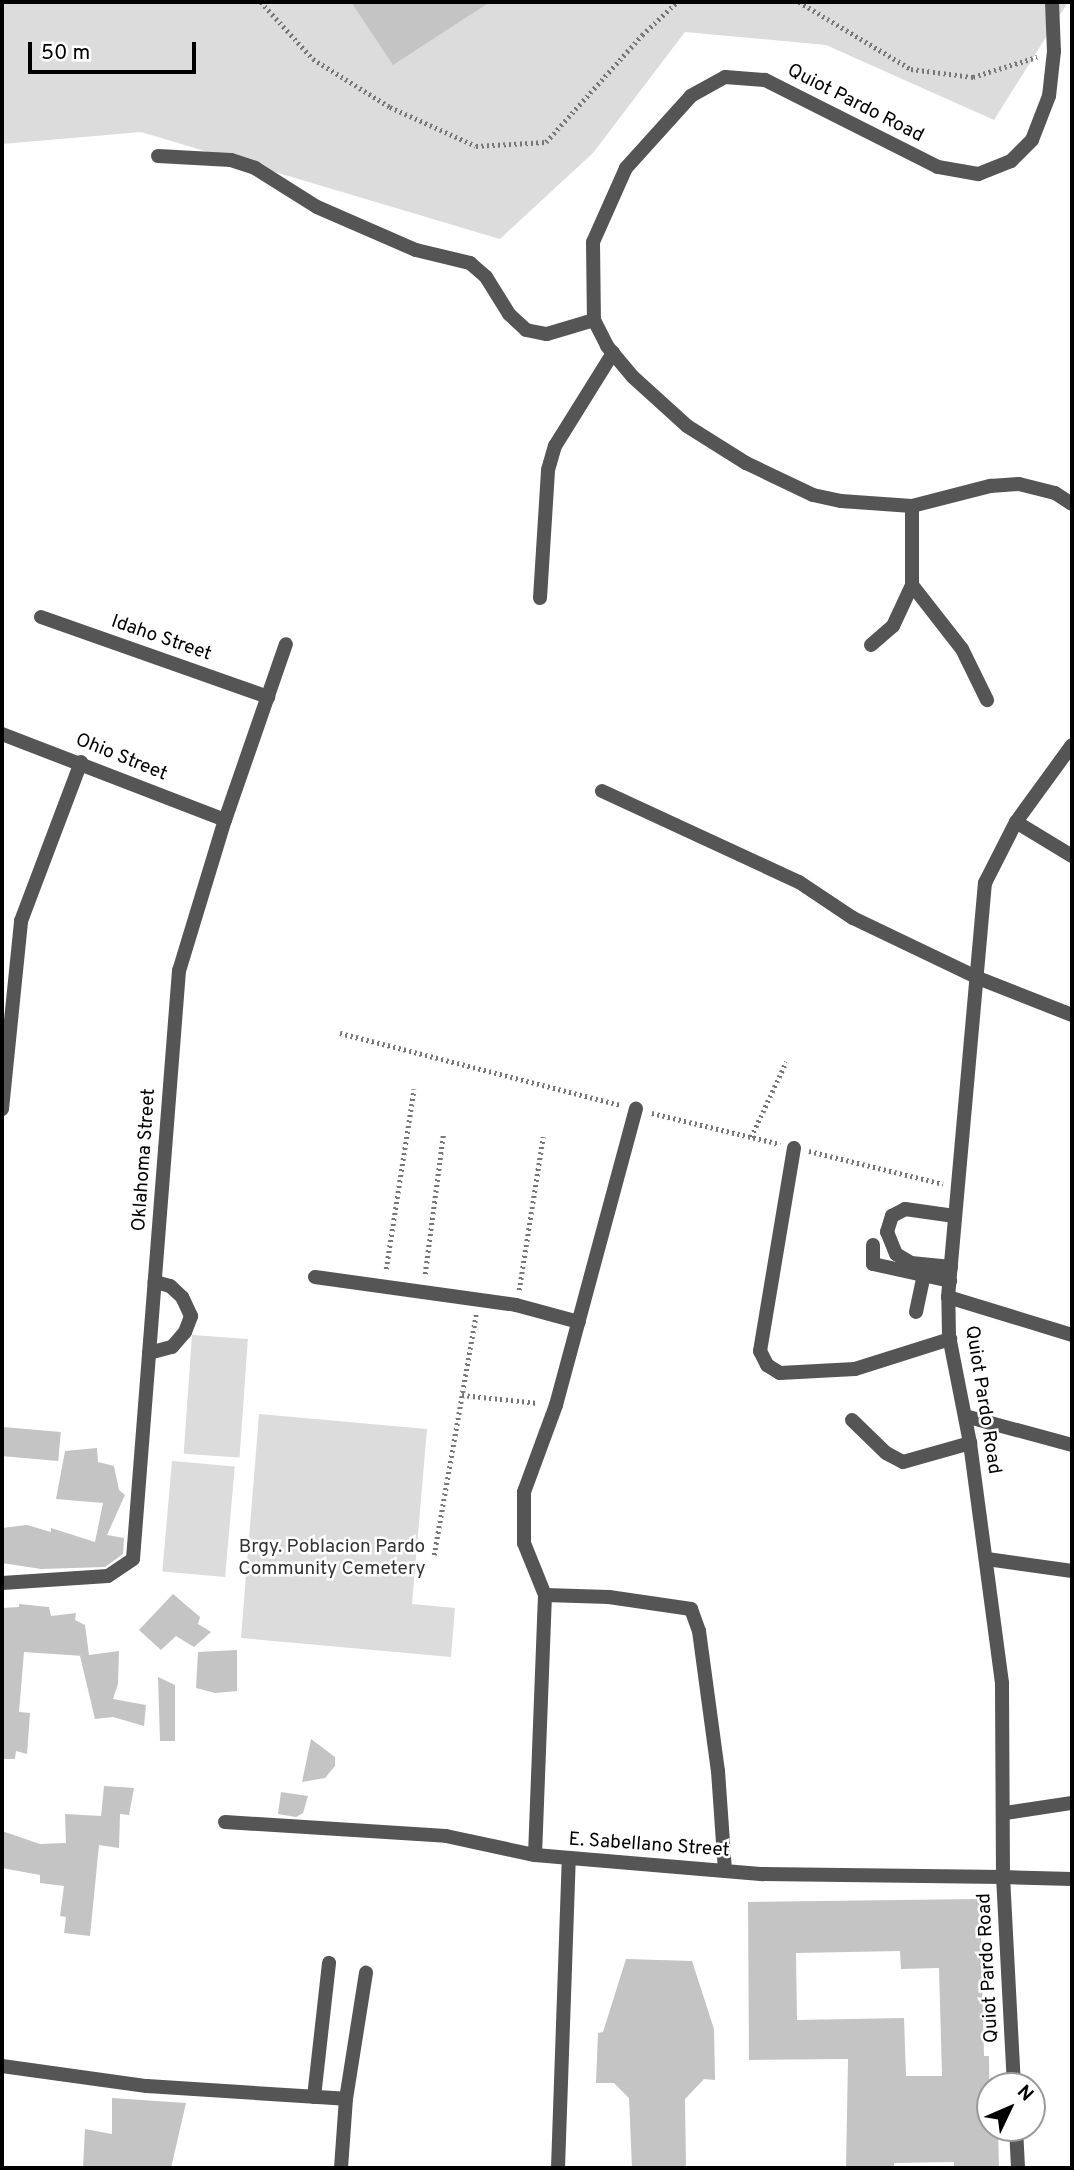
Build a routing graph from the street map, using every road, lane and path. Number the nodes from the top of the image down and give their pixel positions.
1 (261, 2) edge
2 (677, 2) edge
3 (799, 2) edge
4 (1052, 2) edge
5 (1054, 51) junction
6 (158, 156) dead end
7 (594, 320) junction
8 (613, 353) junction
9 (1072, 504) edge
10 (912, 506) junction
11 (912, 584) junction
12 (540, 598) dead end
13 (41, 617) dead end
14 (286, 644) dead end
15 (870, 645) dead end
16 (268, 697) junction
17 (987, 700) dead end
18 (2, 734) edge
19 (1072, 745) edge
20 (81, 762) junction
21 (602, 791) dead end
22 (225, 820) junction
23 (1016, 822) junction
24 (1072, 856) edge
25 (978, 978) junction
26 (1072, 1015) edge
27 (340, 1033) dead end
28 (786, 1062) dead end
29 (414, 1090) dead end
30 (2, 1101) edge
31 (2, 1109) edge
32 (636, 1109) joint
33 (443, 1135) dead end
34 (543, 1137) dead end
35 (751, 1137) dead end
36 (794, 1148) dead end
37 (956, 1216) junction
38 (873, 1245) dead end
39 (950, 1274) junction
40 (924, 1275) junction
41 (315, 1277) dead end
42 (155, 1282) junction
43 (383, 1287) junction
44 (422, 1293) junction
45 (948, 1297) junction
46 (479, 1300) junction
47 (516, 1305) junction
48 (916, 1312) dead end
49 (579, 1322) junction
50 (1072, 1335) edge
51 (950, 1339) junction
52 (149, 1353) junction
53 (462, 1395) junction
54 (556, 1405) junction
55 (965, 1416) junction
56 (852, 1420) dead end
57 (970, 1443) junction
58 (1072, 1445) edge
59 (434, 1555) dead end
60 (987, 1559) junction
61 (1072, 1571) edge
62 (2, 1583) edge
63 (545, 1595) junction
64 (1072, 1803) edge
65 (1005, 1813) junction
66 (225, 1822) dead end
67 (535, 1856) junction
68 (569, 1859) junction
69 (725, 1871) junction
70 (1003, 1877) junction
71 (1072, 1879) edge
72 (328, 1963) dead end
73 (366, 1973) dead end
74 (2, 2066) edge
75 (1013, 2072) edge
76 (314, 2097) junction
77 (346, 2099) junction
78 (1017, 2142) edge
79 (341, 2168) edge
80 (558, 2168) edge
81 (1018, 2168) edge

1 - 2 path
3 - 5 path
4 - 5 street, Quiot Pardo Road
5 - 7 street, Quiot Pardo Road
6 - 7 street
7 - 8 street, Quiot Pardo Road
8 - 10 street, Quiot Pardo Road
8 - 12 street
9 - 10 street, Quiot Pardo Road
10 - 11 street
11 - 15 street
11 - 17 street
13 - 16 street, Idaho Street
14 - 16 street, Oklahoma Street
16 - 22 street, Oklahoma Street
18 - 20 street, Ohio Street
19 - 23 street, Quiot Pardo Road
20 - 22 street, Ohio Street
20 - 30 street
21 - 25 street
22 - 42 street, Oklahoma Street
23 - 24 street
23 - 25 street, Quiot Pardo Road
25 - 26 street
25 - 37 street, Quiot Pardo Road
27 - 32 path
28 - 35 path
29 - 43 path
30 - 31 street
32 - 49 street
33 - 44 path
34 - 47 path
36 - 51 street
37 - 39 street, Quiot Pardo Road
37 - 39 street
38 - 40 street
39 - 40 street
39 - 45 street, Quiot Pardo Road
40 - 48 street
41 - 43 street
42 - 52 street, Oklahoma Street
42 - 52 street
43 - 44 street
44 - 46 street
45 - 50 street
45 - 51 street, Quiot Pardo Road
46 - 47 street
46 - 53 path
47 - 49 street
49 - 54 street
51 - 55 street, Quiot Pardo Road
52 - 62 street, Oklahoma Street
53 - 54 path
53 - 59 path
54 - 63 street
55 - 57 street, Quiot Pardo Road
55 - 58 street
56 - 57 street
57 - 60 street, Quiot Pardo Road
60 - 61 street
60 - 65 street, Quiot Pardo Road
63 - 67 street
63 - 69 street
64 - 65 street
65 - 70 street, Quiot Pardo Road
66 - 67 street, E. Sabellano Street
67 - 68 street, E. Sabellano Street
68 - 69 street, E. Sabellano Street
68 - 80 street
69 - 70 street, E. Sabellano Street
70 - 71 street, E. Sabellano Street
70 - 75 street, Quiot Pardo Road
72 - 76 street
73 - 77 street
74 - 76 street
76 - 77 street
77 - 79 street
78 - 81 street

